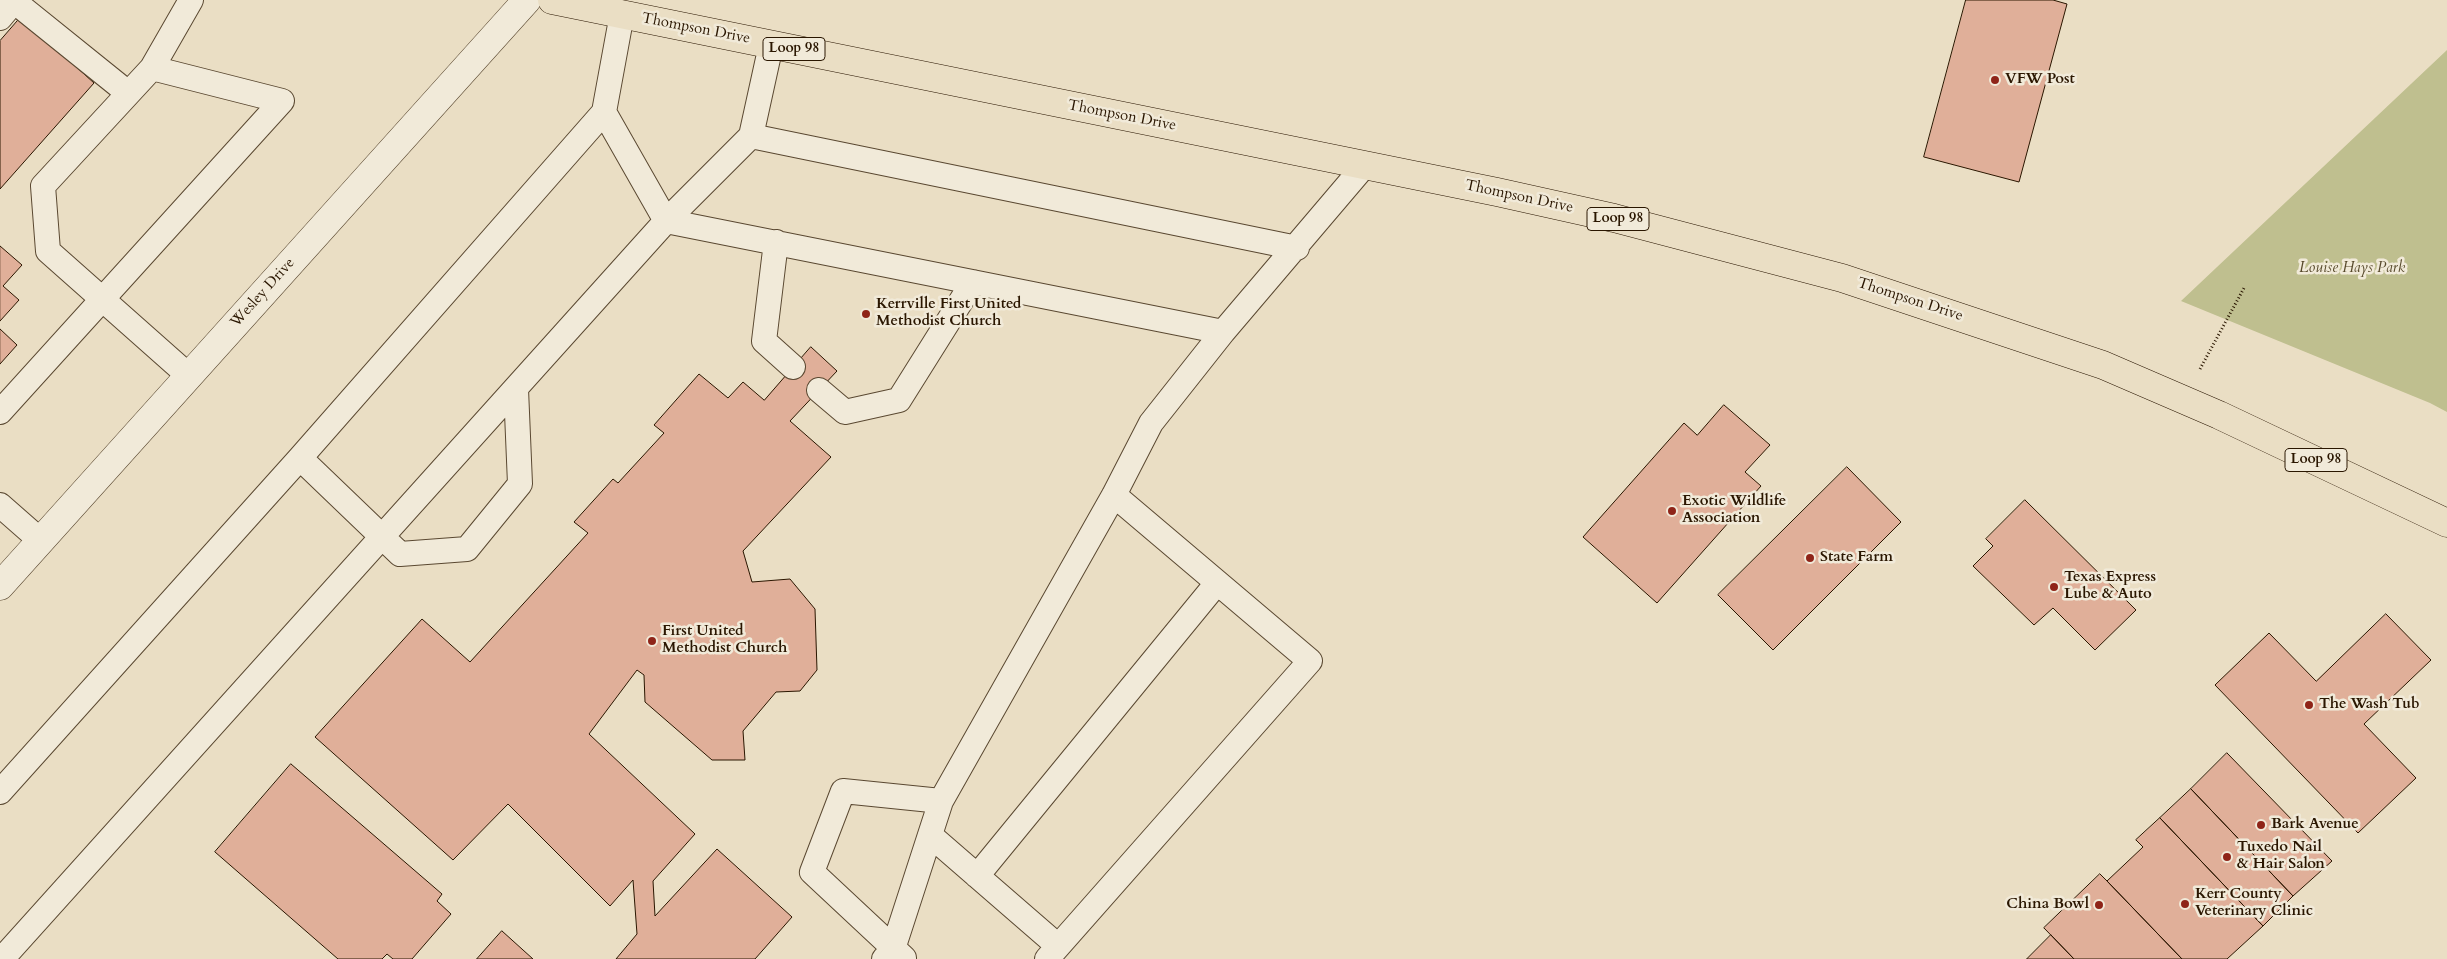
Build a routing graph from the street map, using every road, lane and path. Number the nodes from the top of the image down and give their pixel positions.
1 (191, 0) edge
2 (527, 0) edge
3 (552, 0) edge
4 (10, 6) edge
5 (622, 14) junction
6 (771, 45) junction
7 (152, 68) junction
8 (128, 93) junction
9 (604, 112) junction
10 (751, 136) junction
11 (1365, 165) junction
12 (666, 221) junction
13 (776, 242) junction
14 (1296, 248) junction
15 (973, 282) junction
16 (2244, 288) dead end
17 (103, 299) junction
18 (1223, 332) junction
19 (2214, 342) dead end
20 (793, 368) dead end
21 (189, 376) junction
22 (516, 389) junction
23 (820, 390) dead end
24 (0, 412) edge
25 (300, 458) junction
26 (1114, 495) junction
27 (0, 505) edge
28 (2447, 523) edge
29 (382, 537) junction
30 (41, 541) junction
31 (1217, 583) junction
32 (0, 586) edge
33 (0, 792) edge
34 (941, 801) junction
35 (930, 835) junction
36 (976, 876) junction
37 (1052, 953) edge
38 (894, 956) edge
39 (2, 959) edge

1 - 7 lane
2 - 21 street, Wesley Drive
3 - 5 main road, Thompson Drive / Loop 98
4 - 8 lane
5 - 6 main road, Thompson Drive / Loop 98
5 - 9 lane
6 - 10 lane
6 - 11 main road, Thompson Drive / Loop 98
7 - 8 lane
7 - 17 lane
8 - 17 lane
9 - 12 lane
9 - 25 lane
10 - 12 lane
10 - 14 lane
11 - 14 lane
11 - 28 main road, Thompson Drive / Loop 98
12 - 13 lane
12 - 22 lane
13 - 15 lane
13 - 20 lane
14 - 18 lane
15 - 18 lane
15 - 23 lane
16 - 19 path
17 - 21 lane
17 - 24 lane
18 - 26 lane
21 - 30 street, Wesley Drive
22 - 29 lane
22 - 29 lane
25 - 29 lane
25 - 33 lane
26 - 31 lane
26 - 34 lane
27 - 30 lane
29 - 39 lane
30 - 32 street, Wesley Drive
31 - 36 lane
31 - 37 lane
34 - 35 lane
34 - 38 lane
35 - 36 lane
35 - 38 lane
36 - 37 lane

